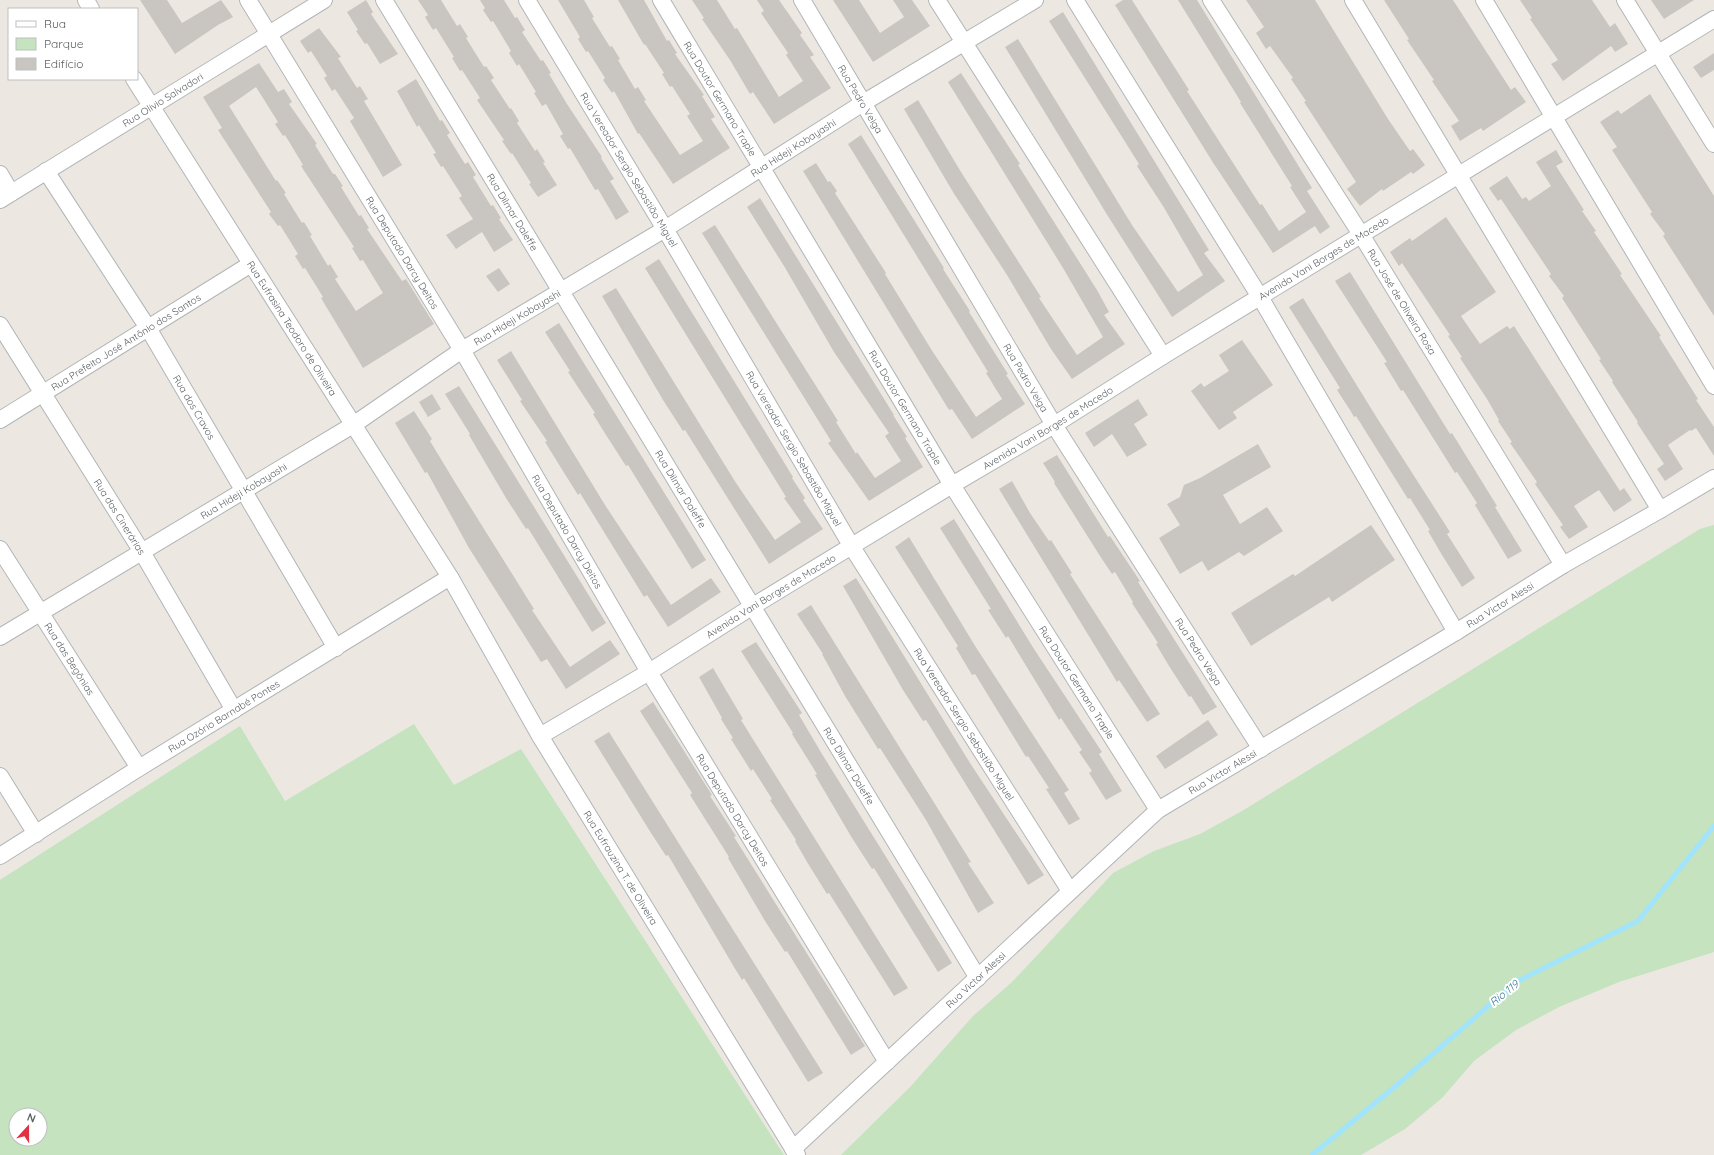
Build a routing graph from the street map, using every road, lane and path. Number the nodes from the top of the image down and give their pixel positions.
1 (248, 0) edge
2 (324, 0) edge
3 (384, 0) edge
4 (527, 0) edge
5 (661, 0) edge
6 (802, 0) edge
7 (937, 0) edge
8 (1035, 0) edge
9 (1075, 0) edge
10 (1211, 0) edge
11 (1353, 0) edge
12 (1484, 0) edge
13 (1624, 0) edge
14 (1714, 19) edge
15 (269, 34) junction
16 (964, 44) junction
17 (1658, 54) junction
18 (135, 80) edge
19 (863, 103) junction
20 (151, 107) junction
21 (1554, 118) junction
22 (1714, 144) edge
23 (760, 169) junction
24 (46, 171) junction
25 (0, 174) edge
26 (1458, 176) junction
27 (6, 196) edge
28 (666, 229) junction
29 (1362, 236) junction
30 (251, 264) junction
31 (560, 291) junction
32 (1260, 297) junction
33 (0, 325) edge
34 (148, 328) junction
35 (462, 350) junction
36 (1163, 356) junction
37 (1714, 386) edge
38 (44, 394) junction
39 (0, 420) edge
40 (353, 425) junction
41 (1054, 425) junction
42 (1714, 478) edge
43 (952, 485) junction
44 (244, 491) junction
45 (1660, 510) junction
46 (852, 547) junction
47 (0, 549) edge
48 (142, 552) junction
49 (1563, 565) junction
50 (450, 577) junction
51 (753, 606) junction
52 (40, 612) junction
53 (1456, 632) junction
54 (0, 637) edge
55 (336, 648) junction
56 (649, 672) junction
57 (234, 710) junction
58 (540, 736) junction
59 (1261, 749) junction
60 (139, 768) junction
61 (0, 776) edge
62 (1158, 810) junction
63 (36, 834) junction
64 (0, 856) edge
65 (1070, 891) junction
66 (978, 978) junction
67 (887, 1062) junction
68 (795, 1152) edge

1 - 15 street, Rua Deputado Darcy Deitos
2 - 15 street, Rua Olivio Salvadori
3 - 31 street, Rua Dilmar Daleffe
4 - 28 street, Rua Vereador Sergio Sebastião Miguel
5 - 23 street, Rua Doutor Germano Traple
6 - 19 street, Rua Pedro Veiga
7 - 16 street
8 - 16 street, Rua Hideji Kobayashi
9 - 32 street
10 - 29 street, Rua José de Oliveira Rosa
11 - 26 street
12 - 21 street
13 - 17 street
14 - 17 street, Avenida Vani Borges de Macedo
15 - 20 street, Rua Olivio Salvadori
15 - 35 street, Rua Deputado Darcy Deitos
16 - 19 street, Rua Hideji Kobayashi
16 - 36 street
17 - 21 street, Avenida Vani Borges de Macedo
17 - 22 street
18 - 20 street, Rua Eufrasina Teodoro de Oliveira
19 - 23 street, Rua Hideji Kobayashi
19 - 41 street, Rua Pedro Veiga
20 - 24 street, Rua Olivio Salvadori
20 - 30 street, Rua Eufrasina Teodoro de Oliveira
21 - 26 street, Avenida Vani Borges de Macedo
21 - 37 street
23 - 28 street, Rua Hideji Kobayashi
23 - 43 street, Rua Doutor Germano Traple
24 - 27 street, Rua Olivio Salvadori
24 - 34 street, Rua dos Cravos
25 - 27 street
26 - 29 street, Avenida Vani Borges de Macedo
26 - 45 street
28 - 31 street, Rua Hideji Kobayashi
28 - 46 street, Rua Vereador Sergio Sebastião Miguel
29 - 32 street, Avenida Vani Borges de Macedo
29 - 49 street, Rua José de Oliveira Rosa
30 - 34 street, Rua Prefeito José Antônio dos Santos
30 - 40 street, Rua Eufrasina Teodoro de Oliveira
31 - 35 street, Rua Hideji Kobayashi
31 - 51 street, Rua Dilmar Daleffe
32 - 36 street, Avenida Vani Borges de Macedo
32 - 53 street
33 - 38 street, Rua das Cinerárias
34 - 38 street, Rua Prefeito José Antônio dos Santos
34 - 44 street, Rua dos Cravos
35 - 40 street, Rua Hideji Kobayashi
35 - 56 street, Rua Deputado Darcy Deitos
36 - 41 street, Avenida Vani Borges de Macedo
38 - 39 street, Rua Prefeito José Antônio dos Santos
38 - 48 street, Rua das Cinerárias
40 - 44 street, Rua Hideji Kobayashi
40 - 50 street, Rua Eufrasina Teodoro de Oliveira
41 - 43 street, Avenida Vani Borges de Macedo
41 - 59 street, Rua Pedro Veiga
42 - 45 street, Rua Victor Alessi
43 - 46 street, Avenida Vani Borges de Macedo
43 - 62 street, Rua Doutor Germano Traple
44 - 48 street, Rua Hideji Kobayashi
44 - 55 street, Rua dos Cravos
45 - 49 street, Rua Victor Alessi
46 - 51 street, Avenida Vani Borges de Macedo
46 - 65 street, Rua Vereador Sergio Sebastião Miguel
47 - 52 street, Rua das Begônias
48 - 52 street, Rua Hideji Kobayashi
48 - 57 street, Rua das Cinerárias
49 - 53 street, Rua Victor Alessi
50 - 55 street, Rua Ozório Barnabé Pontes
50 - 58 street, Rua Eufrauzina T. de Oliveira
51 - 56 street, Avenida Vani Borges de Macedo
51 - 66 street, Rua Dilmar Daleffe
52 - 54 street, Rua Hideji Kobayashi
52 - 60 street, Rua das Begônias
53 - 59 street, Rua Victor Alessi
55 - 57 street, Rua Ozório Barnabé Pontes
56 - 58 street, Avenida Vani Borges de Macedo
56 - 67 street, Rua Deputado Darcy Deitos
57 - 60 street, Rua Ozório Barnabé Pontes
58 - 68 street, Rua Eufrauzina T. de Oliveira
59 - 62 street, Rua Victor Alessi
60 - 63 street, Rua Ozório Barnabé Pontes
61 - 63 street
62 - 65 street, Rua Victor Alessi
63 - 64 street, Rua Ozório Barnabé Pontes
65 - 66 street, Rua Victor Alessi
66 - 67 street, Rua Victor Alessi
67 - 68 street, Rua Victor Alessi

